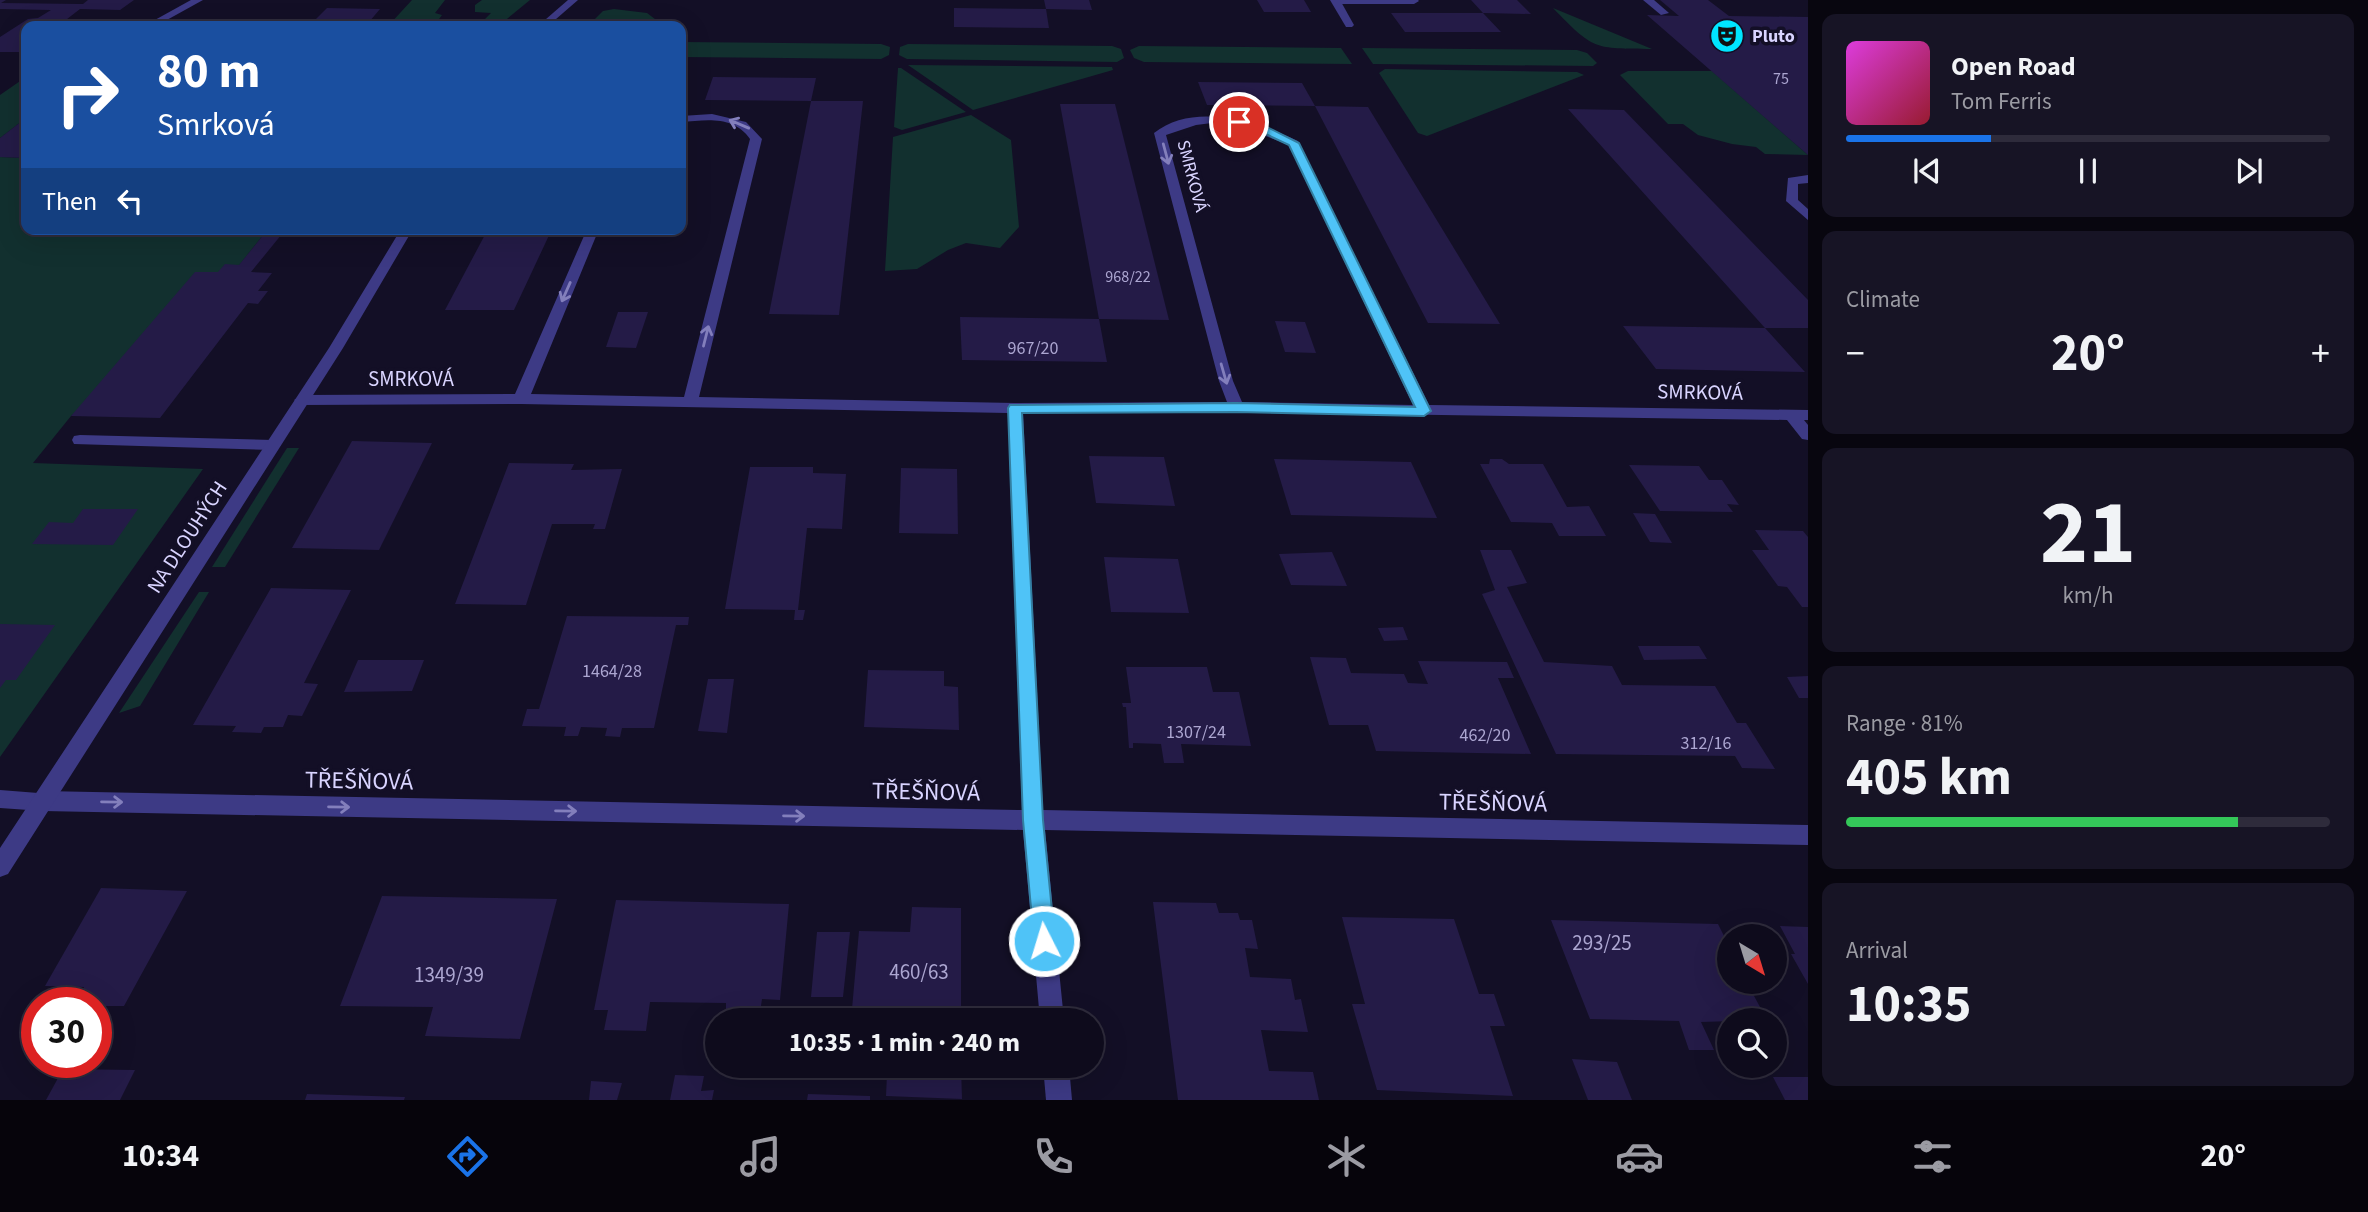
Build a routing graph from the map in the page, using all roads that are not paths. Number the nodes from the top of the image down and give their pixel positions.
1 (198, 0) edge
2 (573, 0) edge
3 (1336, 0) edge
4 (1648, 0) edge
5 (1415, 1) edge
6 (1664, 13) dead end
7 (158, 21) edge
8 (549, 21) edge
9 (1349, 24) dead end
10 (686, 119) edge
11 (1808, 178) edge
12 (1808, 216) edge
13 (403, 235) edge
14 (590, 235) edge
15 (521, 399) junction
16 (302, 400) junction
17 (690, 402) junction
18 (1236, 407) junction
19 (1015, 408) junction
20 (1424, 411) junction
21 (1791, 415) junction
22 (1808, 415) edge
23 (1808, 435) edge
24 (80, 440) dead end
25 (273, 445) junction
26 (0, 799) edge
27 (43, 801) junction
28 (1033, 820) junction
29 (1808, 835) edge
30 (0, 867) edge
31 (1051, 1008) edge
32 (1057, 1078) edge
33 (1059, 1100) edge

1 - 7 street
2 - 8 street
3 - 5 street
3 - 9 street
4 - 6 street
17 -> 10 street
11 - 12 street
13 - 16 street, NA DLOUHÝCH
14 -> 15 street
15 - 16 street, SMRKOVÁ
15 - 17 street, SMRKOVÁ
16 - 25 street, NA DLOUHÝCH
17 - 19 street, SMRKOVÁ
18 - 19 street, SMRKOVÁ
18 - 20 street, SMRKOVÁ
20 -> 18 street, SMRKOVÁ
19 - 28 street
20 - 21 street, SMRKOVÁ
21 - 22 street, SMRKOVÁ
21 - 23 street
24 - 25 street
25 - 27 street, NA DLOUHÝCH
26 - 27 street, TŘEŠŇOVÁ
27 -> 28 street, TŘEŠŇOVÁ
27 - 30 street, NA DLOUHÝCH
28 - 29 street, TŘEŠŇOVÁ
28 - 31 street
32 - 33 street

